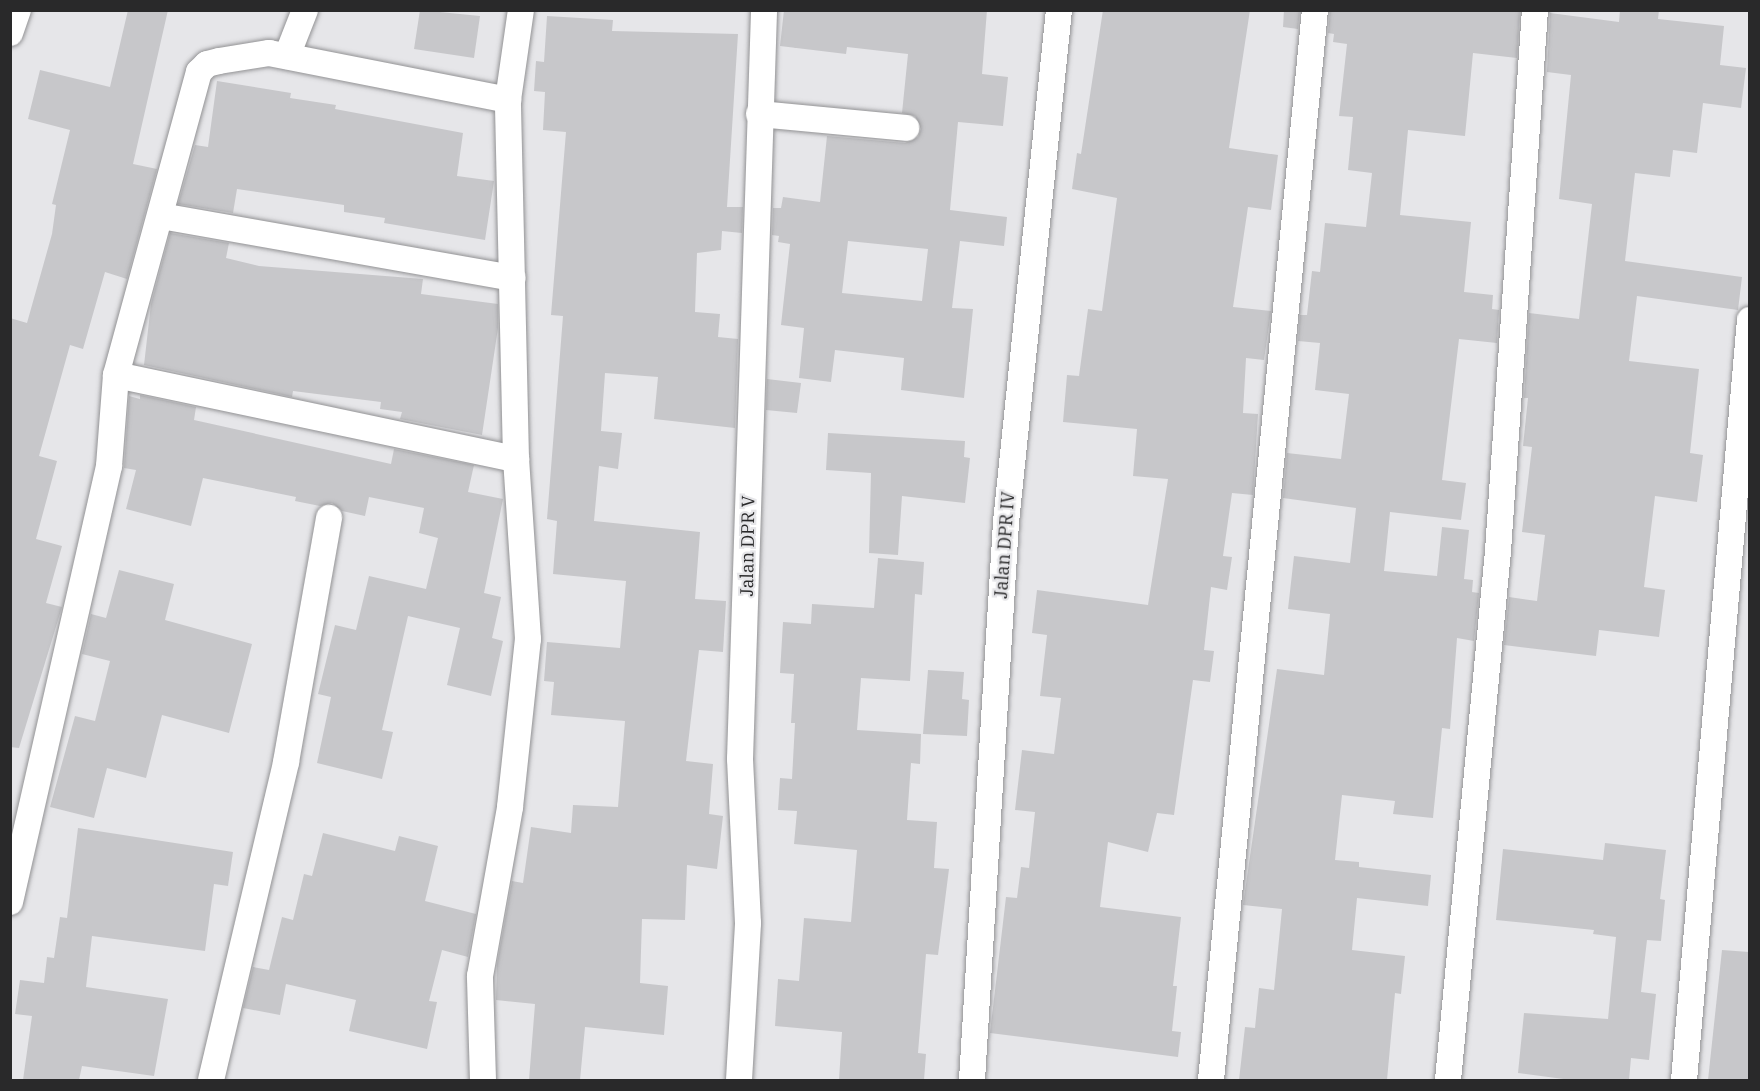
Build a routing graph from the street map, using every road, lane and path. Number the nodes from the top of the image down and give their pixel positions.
1 (305, 10) edge
2 (520, 10) edge
3 (764, 10) edge
4 (1059, 10) edge
5 (1315, 10) edge
6 (1535, 10) edge
7 (287, 56) junction
8 (508, 100) junction
9 (759, 114) junction
10 (906, 128) dead end
11 (162, 216) junction
12 (513, 278) junction
13 (1749, 320) edge
14 (116, 375) junction
15 (516, 459) junction
16 (329, 518) dead end
17 (10, 902) edge
18 (211, 1080) edge
19 (483, 1080) edge
20 (739, 1080) edge
21 (972, 1080) edge
22 (1211, 1080) edge
23 (1448, 1080) edge
24 (1684, 1080) edge

1 - 7 street
2 - 8 street
3 - 9 street, Jalan DPR V
4 - 21 street, Jalan DPR IV
5 - 22 street
6 - 23 street
7 - 8 street
7 - 11 street
8 - 12 street
9 - 10 street
9 - 20 street, Jalan DPR V
11 - 12 street
11 - 14 street
12 - 15 street
13 - 24 street
14 - 15 street
14 - 17 street
15 - 19 street
16 - 18 street

